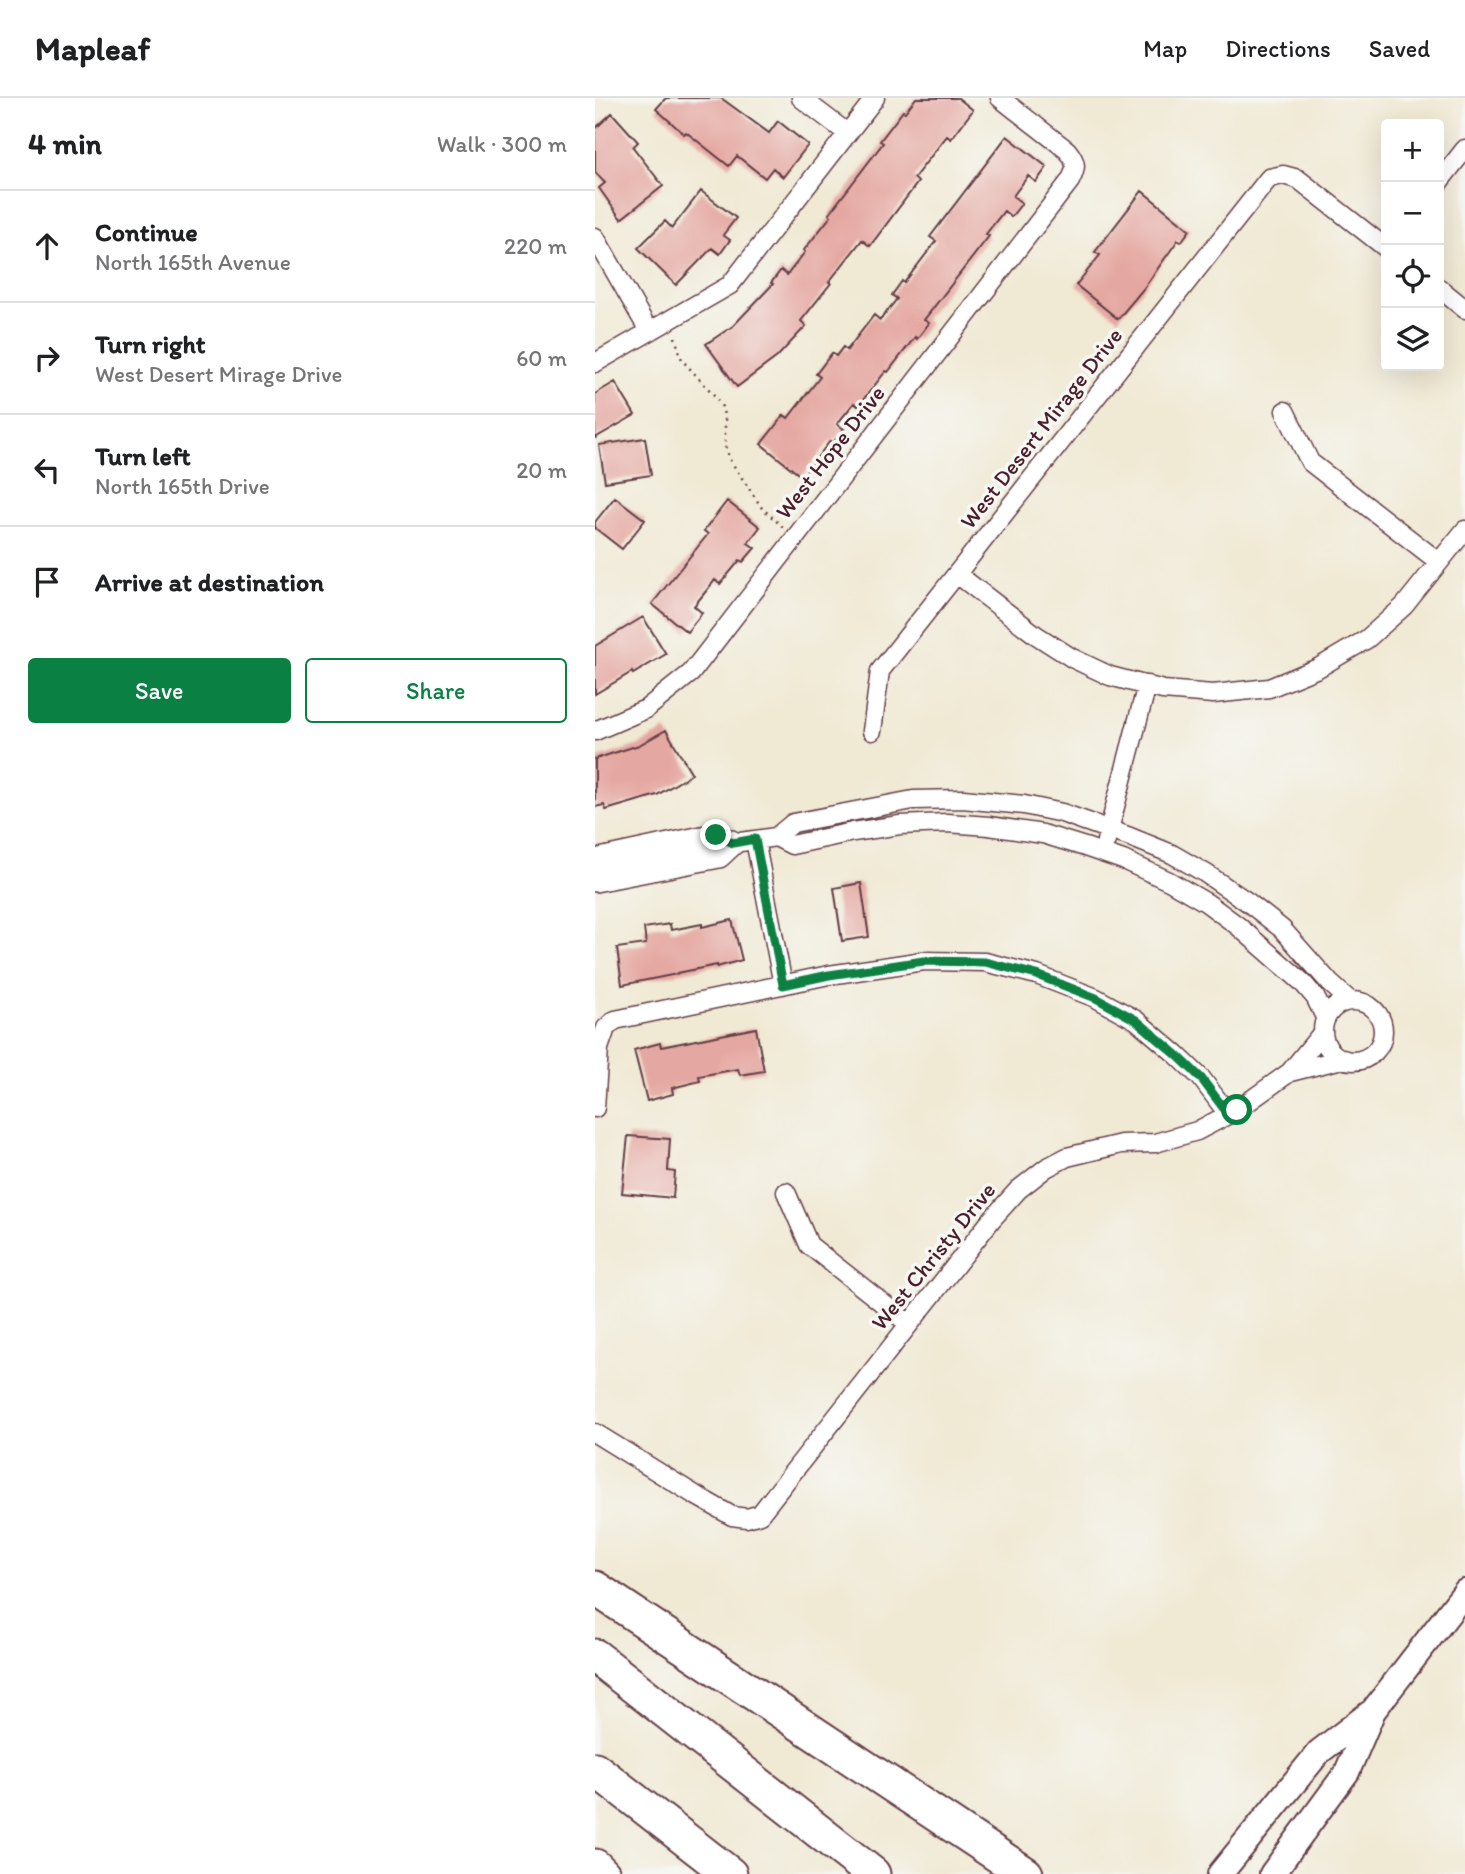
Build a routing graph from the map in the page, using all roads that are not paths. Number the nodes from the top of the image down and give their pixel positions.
1 (801, 98) edge
2 (875, 98) edge
3 (1000, 98) edge
4 (847, 133) junction
5 (1465, 149) edge
6 (1444, 176) edge
7 (595, 237) edge
8 (1383, 245) edge
9 (1444, 292) edge
10 (1465, 309) edge
11 (649, 331) junction
12 (595, 363) edge
13 (1285, 411) dead end
14 (1465, 530) edge
15 (1439, 562) junction
16 (957, 574) junction
17 (1147, 685) junction
18 (595, 731) edge
19 (872, 731) dead end
20 (1109, 829) junction
21 (776, 837) junction
22 (744, 841) junction
23 (1103, 853) junction
24 (595, 861) edge
25 (595, 880) edge
26 (783, 985) junction
27 (1349, 1000) junction
28 (1324, 1025) junction
29 (1342, 1059) junction
30 (1290, 1072) junction
31 (595, 1108) edge
32 (1228, 1114) junction
33 (786, 1192) dead end
34 (909, 1324) junction
35 (595, 1433) edge
36 (595, 1588) edge
37 (1465, 1592) edge
38 (595, 1656) edge
39 (1373, 1711) junction
40 (595, 1769) edge
41 (595, 1866) edge
42 (603, 1874) edge
43 (730, 1874) edge
44 (873, 1874) edge
45 (1026, 1874) edge
46 (1220, 1874) edge
47 (1272, 1874) edge

1 - 4 street
2 - 4 street
3 - 18 street, West Hope Drive
4 - 11 street
5 - 6 street
7 - 11 street
8 - 16 street, West Desert Mirage Drive
9 - 10 street
11 - 12 street
13 - 15 street
14 - 15 street
15 - 17 street
16 - 17 street
16 - 19 street, West Desert Mirage Drive
17 - 20 street
20 - 21 street
20 - 23 street
20 - 27 street
21 - 22 street
21 - 23 street
22 - 24 street
22 - 25 street
22 - 26 street
23 - 28 street
26 - 31 street
26 - 32 street
27 - 28 street
27 - 29 street
28 - 29 street
28 - 30 street
29 - 30 street
30 - 32 street, West Christy Drive
32 - 34 street, West Christy Drive
33 - 34 street
34 - 35 street, West Christy Drive
36 - 45 highway
37 - 39 main road
38 - 44 highway
39 - 46 main road
39 - 47 main road
40 - 43 highway
41 - 42 highway

